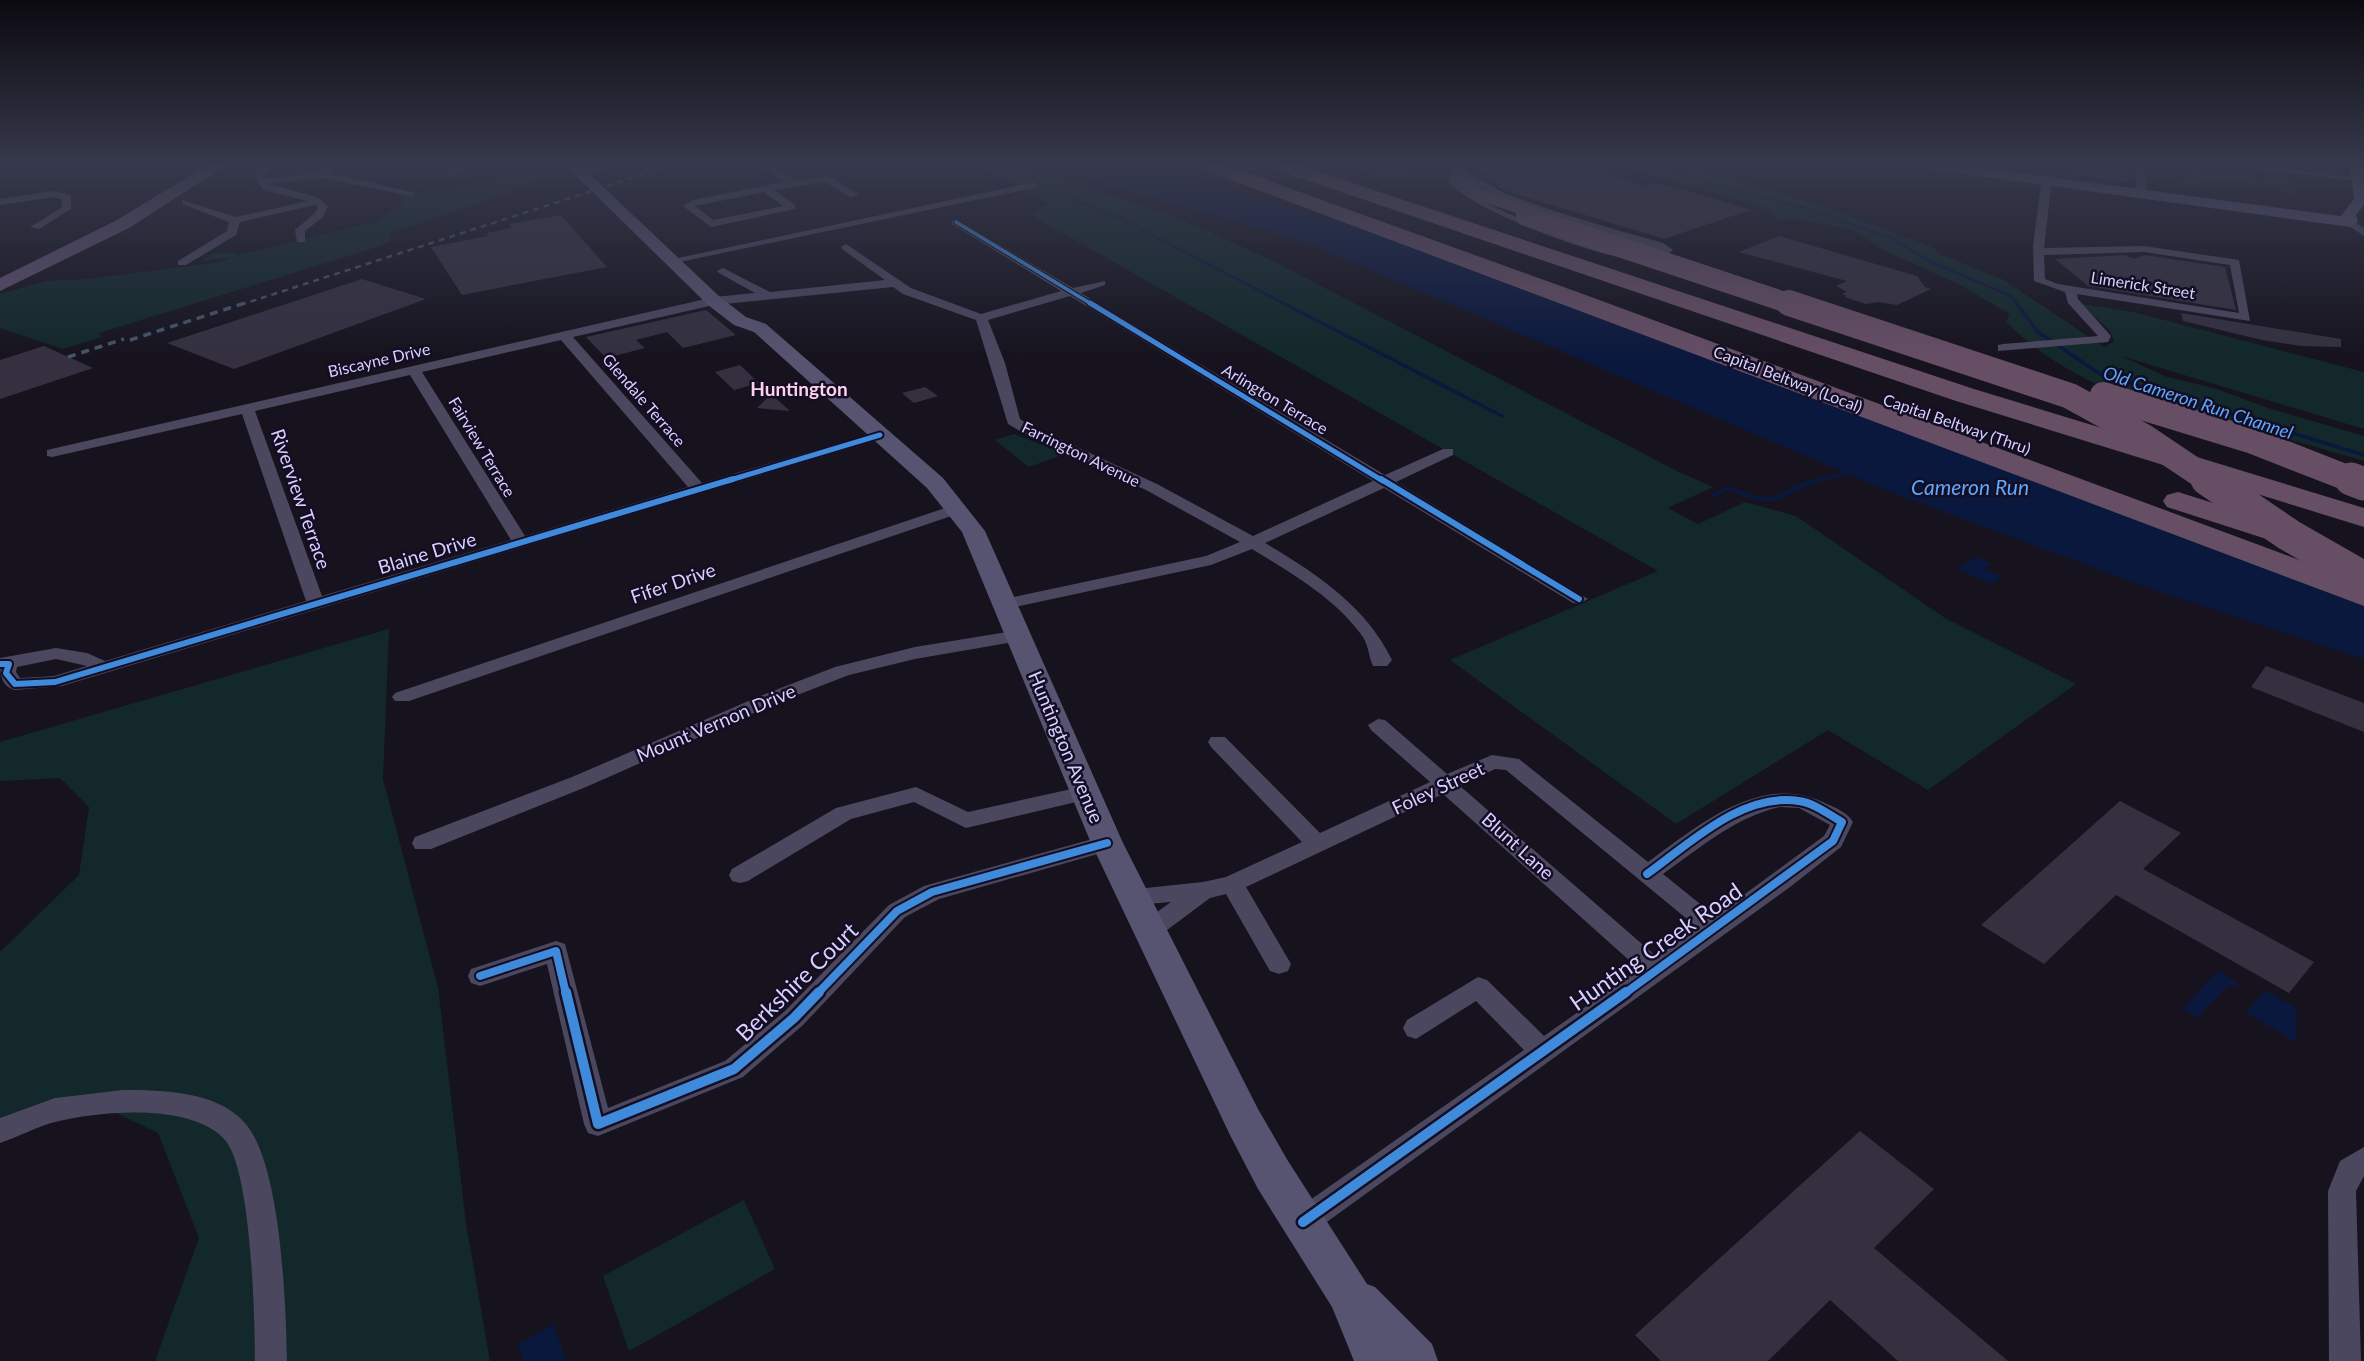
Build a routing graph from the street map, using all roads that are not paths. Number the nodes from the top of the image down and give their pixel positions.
1 (102, 230) edge
2 (112, 230) edge
3 (233, 230) edge
4 (301, 230) edge
5 (640, 230) edge
6 (656, 230) edge
7 (821, 230) edge
8 (968, 230) edge
9 (1393, 230) edge
10 (1404, 230) edge
11 (1470, 230) edge
12 (1503, 230) edge
13 (1552, 230) edge
14 (1574, 230) edge
15 (1576, 230) edge
16 (1606, 230) edge
17 (2042, 230) edge
18 (302, 240) dead end
19 (846, 247) dead end
20 (2040, 251) junction
21 (689, 257) junction
22 (670, 261) junction
23 (182, 263) dead end
24 (723, 271) dead end
25 (895, 282) junction
26 (0, 283) edge
27 (1101, 284) dead end
28 (2071, 290) junction
29 (1071, 292) junction
30 (767, 295) junction
31 (734, 299) junction
32 (714, 301) junction
33 (981, 318) junction
34 (760, 328) junction
35 (1763, 329) junction
36 (564, 335) junction
37 (1836, 340) junction
38 (2003, 348) dead end
39 (414, 370) junction
40 (247, 408) junction
41 (880, 435) junction
42 (1448, 452) dead end
43 (52, 453) dead end
44 (1384, 481) junction
45 (2364, 486) edge
46 (698, 489) junction
47 (2364, 499) edge
48 (957, 509) junction
49 (2364, 518) edge
50 (2364, 529) edge
51 (520, 542) junction
52 (1252, 542) junction
53 (2364, 562) edge
54 (2364, 578) edge
55 (2364, 596) edge
56 (1579, 599) dead end
57 (315, 603) junction
58 (1005, 604) junction
59 (1019, 636) junction
60 (1380, 662) dead end
61 (5, 664) edge
62 (101, 667) junction
63 (402, 697) dead end
64 (1378, 724) dead end
65 (1218, 742) dead end
66 (1447, 783) junction
67 (1084, 793) junction
68 (422, 843) dead end
69 (1107, 843) junction
70 (1317, 844) junction
71 (740, 874) dead end
72 (1647, 874) junction
73 (1232, 884) junction
74 (1203, 891) junction
75 (1143, 913) junction
76 (1715, 929) junction
77 (1279, 964) dead end
78 (1656, 970) junction
79 (480, 976) dead end
80 (1416, 1027) dead end
81 (1543, 1052) junction
82 (0, 1131) edge
83 (2364, 1160) edge
84 (1303, 1222) junction
85 (1348, 1292) junction
86 (271, 1361) edge
87 (1377, 1361) edge
88 (1415, 1361) edge
89 (2344, 1361) edge

1 - 26 main road
2 - 26 main road
3 - 23 street
4 - 18 street
5 - 22 main road, Huntington Avenue
6 - 21 main road, Huntington Avenue
7 - 21 street
8 - 29 street, Arlington Terrace
9 - 55 highway, Capital Beltway (Local)
10 - 53 highway, Capital Beltway (Thru)
11 - 35 highway, Capital Beltway (Thru)
12 - 37 highway
13 - 16 street
14 - 54 highway, bridge
15 - 45 highway, bridge
17 - 20 street
19 - 25 street
20 - 28 street, Limerick Street
20 - 28 street, Limerick Street
21 - 22 street
21 - 31 main road, Huntington Avenue
22 - 32 main road, Huntington Avenue
24 - 30 street
25 - 30 street
25 - 33 street
27 - 29 street
28 - 38 street
29 - 33 street
29 - 44 street, Arlington Terrace
30 - 31 street
31 - 32 street
31 - 34 main road, Huntington Avenue
32 - 34 main road, Huntington Avenue
32 - 36 street, Biscayne Drive
33 - 52 street, Farrington Avenue
34 - 41 main road, Huntington Avenue
35 - 49 highway, Capital Beltway (Thru)
35 - 50 highway
36 - 39 street, Biscayne Drive
36 - 46 street, Glendale Terrace
37 - 45 highway
37 - 47 highway
39 - 40 street, Biscayne Drive
39 - 51 street, Fairview Terrace
40 - 43 street, Biscayne Drive
40 - 57 street, Riverview Terrace
41 - 46 street, Blaine Drive
41 - 48 main road, Huntington Avenue
42 - 44 street
44 - 52 street
44 - 56 street, Arlington Terrace
46 - 51 street, Blaine Drive
48 - 58 main road, Huntington Avenue
48 - 63 street, Fifer Drive
51 - 57 street, Blaine Drive
52 - 58 street
52 - 60 street, Farrington Avenue
57 - 62 street, Blaine Drive
58 - 59 main road, Huntington Avenue
59 - 67 main road, Huntington Avenue
59 - 68 street, Mount Vernon Drive
61 - 62 street, Blaine Drive
61 - 62 street, Blaine Drive
64 - 66 street, Blunt Lane
65 - 70 street
66 - 70 street, Foley Street
66 - 72 street, Foley Street
66 - 78 street, Blunt Lane
67 - 69 main road, Huntington Avenue
67 - 71 street
69 - 75 main road, Huntington Avenue
69 - 79 street, Berkshire Court
70 - 73 street, Foley Street
72 - 76 street, Foley Street
72 - 76 street, Hunting Creek Road
73 - 74 street, Foley Street
73 - 77 street
74 - 75 street, Foley Street
74 - 75 street, Foley Street
75 - 84 main road, Huntington Avenue
76 - 78 street, Hunting Creek Road
78 - 81 street, Hunting Creek Road
80 - 81 street
81 - 84 street, Hunting Creek Road
82 - 86 street
83 - 89 street
84 - 85 main road, Huntington Avenue
85 - 87 main road, Huntington Avenue
85 - 88 main road, Huntington Avenue

